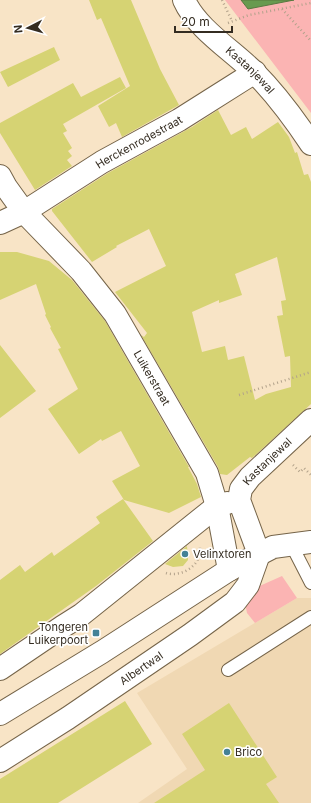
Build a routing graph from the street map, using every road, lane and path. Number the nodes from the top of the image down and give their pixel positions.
1 (222, 0) edge
2 (190, 3) edge
3 (311, 3) edge
4 (282, 8) junction
5 (239, 18) dead end
6 (232, 21) dead end
7 (311, 40) edge
8 (255, 72) junction
9 (311, 144) edge
10 (0, 176) edge
11 (24, 212) junction
12 (0, 223) edge
13 (311, 372) edge
14 (239, 395) dead end
15 (311, 420) edge
16 (239, 500) junction
17 (217, 506) junction
18 (301, 543) edge
19 (259, 554) junction
20 (229, 570) junction
21 (311, 583) edge
22 (311, 617) edge
23 (0, 669) edge
24 (228, 670) dead end
25 (0, 714) edge
26 (0, 761) edge

1 - 6 path
2 - 8 street, Kastanjewal
3 - 4 path
4 - 5 path
4 - 7 path
8 - 9 street, Kastanjewal
8 - 11 street, Herckenrodestraat
10 - 11 street, Luikerstraat
11 - 12 street, Herckenrodestraat
11 - 17 street, Luikerstraat
13 - 14 path
15 - 16 street, Kastanjewal
16 - 17 street
16 - 19 street, Kastanjewal
17 - 20 street, Luikerstraat
17 - 23 street
18 - 19 street
18 - 21 lane
19 - 20 street
19 - 26 street, Albertwal
20 - 25 street
22 - 24 lane

